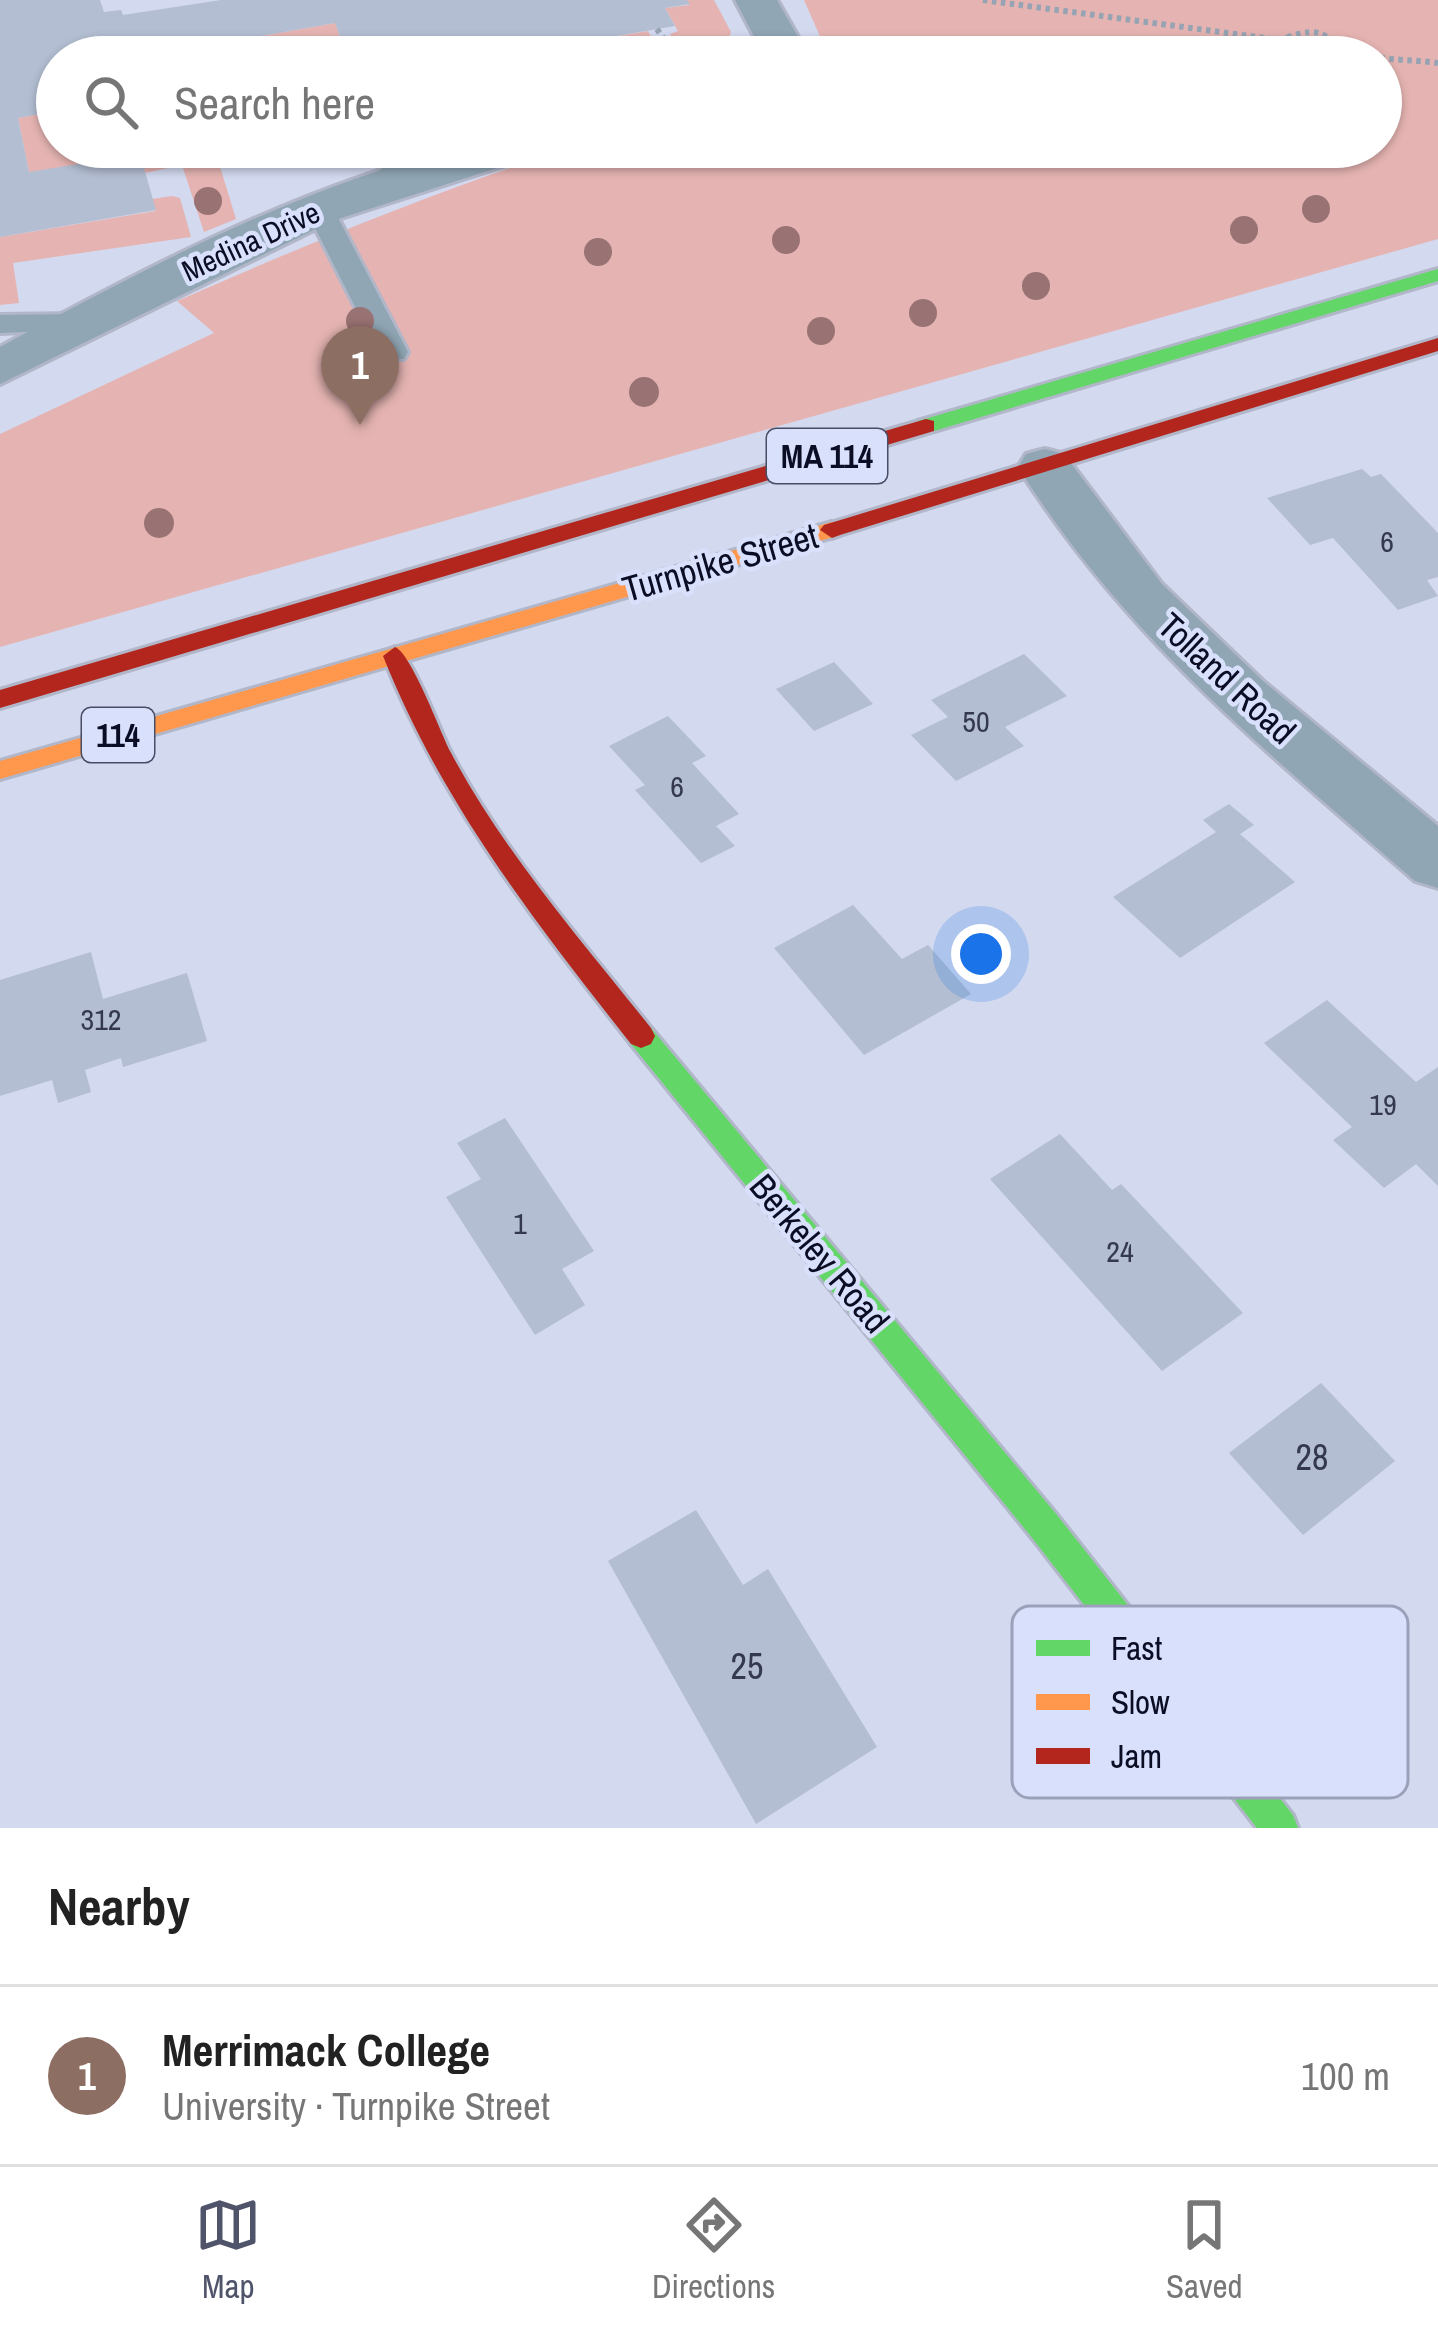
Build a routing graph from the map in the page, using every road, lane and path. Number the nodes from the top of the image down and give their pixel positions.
1 (756, 0) edge
2 (983, 0) edge
3 (657, 29) dead end
4 (662, 36) edge
5 (775, 36) edge
6 (1250, 36) edge
7 (1298, 36) edge
8 (1330, 36) edge
9 (1402, 59) edge
10 (1438, 62) edge
11 (394, 168) edge
12 (320, 210) junction
13 (1438, 275) edge
14 (0, 323) edge
15 (81, 323) junction
16 (1438, 344) edge
17 (393, 352) dead end
18 (0, 368) edge
19 (1045, 467) junction
20 (395, 656) junction
21 (0, 699) edge
22 (236, 701) joint
23 (0, 770) edge
24 (1438, 863) edge
25 (1111, 1606) edge
26 (1257, 1798) edge
27 (1280, 1828) edge

1 - 5 street
2 - 6 path
3 - 4 path
7 - 8 path
9 - 10 path
11 - 12 street, Medina Drive
12 - 15 street, Medina Drive
12 - 17 lane
13 - 21 main road, Turnpike Street / MA 114
14 - 15 lane
15 - 18 street, Medina Drive
16 - 19 main road, Turnpike Street / MA 114
19 - 20 main road, Turnpike Street / MA 114
19 - 24 street, Tolland Road
20 - 22 main road, Turnpike Street / MA 114
20 - 25 main road, Berkeley Road
22 - 23 main road, Turnpike Street / 114
26 - 27 main road, Berkeley Road

